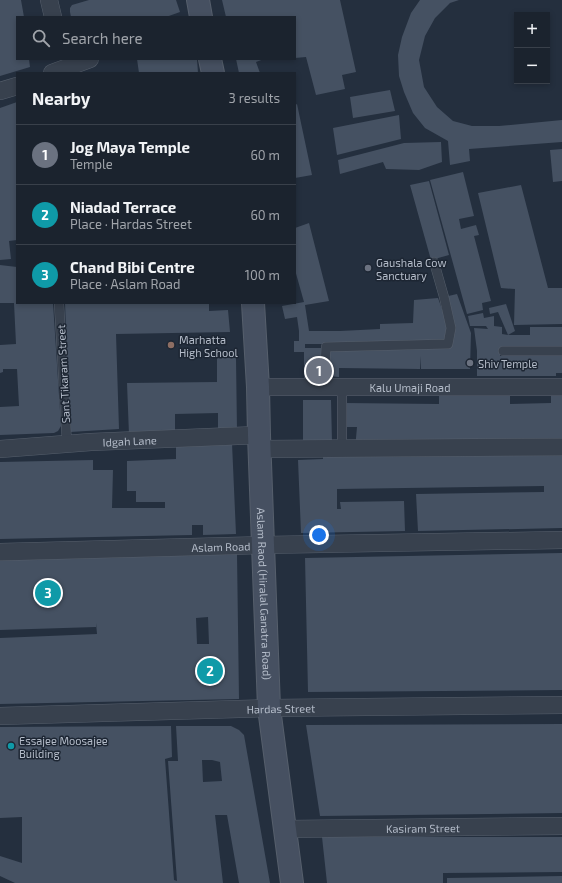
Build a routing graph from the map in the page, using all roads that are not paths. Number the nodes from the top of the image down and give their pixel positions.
1 (49, 0) edge
2 (198, 0) edge
3 (53, 16) edge
4 (202, 16) edge
5 (86, 60) edge
6 (210, 60) edge
7 (59, 67) edge
8 (213, 72) edge
9 (16, 86) edge
10 (0, 91) edge
11 (434, 262) dead end
12 (59, 304) edge
13 (253, 304) edge
14 (503, 351) dead end
15 (562, 351) edge
16 (258, 387) junction
17 (324, 387) junction
18 (342, 387) junction
19 (562, 387) edge
20 (259, 442) junction
21 (557, 442) edge
22 (67, 444) junction
23 (342, 444) junction
24 (0, 449) edge
25 (562, 540) edge
26 (263, 545) junction
27 (0, 552) edge
28 (562, 705) edge
29 (269, 708) junction
30 (0, 716) edge
31 (562, 826) edge
32 (284, 829) junction
33 (292, 883) edge

1 - 3 street
2 - 4 street
5 - 7 street
6 - 8 street
9 - 10 street
11 - 17 lane
12 - 22 lane, Sant Tikaram Street
13 - 16 street, Aslam Raod (Hiralal Ganatra Road)
14 - 15 lane
16 - 17 street, Kalu Umaji Road
16 - 20 street, Aslam Raod (Hiralal Ganatra Road)
17 - 18 street, Kalu Umaji Road
18 - 19 street, Kalu Umaji Road
18 - 23 lane
20 - 22 street, Idgah Lane
20 - 23 street, Idgah Lane
20 - 26 street, Aslam Raod (Hiralal Ganatra Road)
21 - 23 street, Idgah Lane
22 - 24 street, Idgah Lane
25 - 26 street, Aslam Road
26 - 27 street, Aslam Road
26 - 29 street, Aslam Raod (Hiralal Ganatra Road)
28 - 29 street, Hardas Street
29 - 30 street, Hardas Street
29 - 32 street, Aslam Raod (Hiralal Ganatra Road)
31 - 32 street, Kasiram Street
32 - 33 street, Aslam Raod (Hiralal Ganatra Road)

